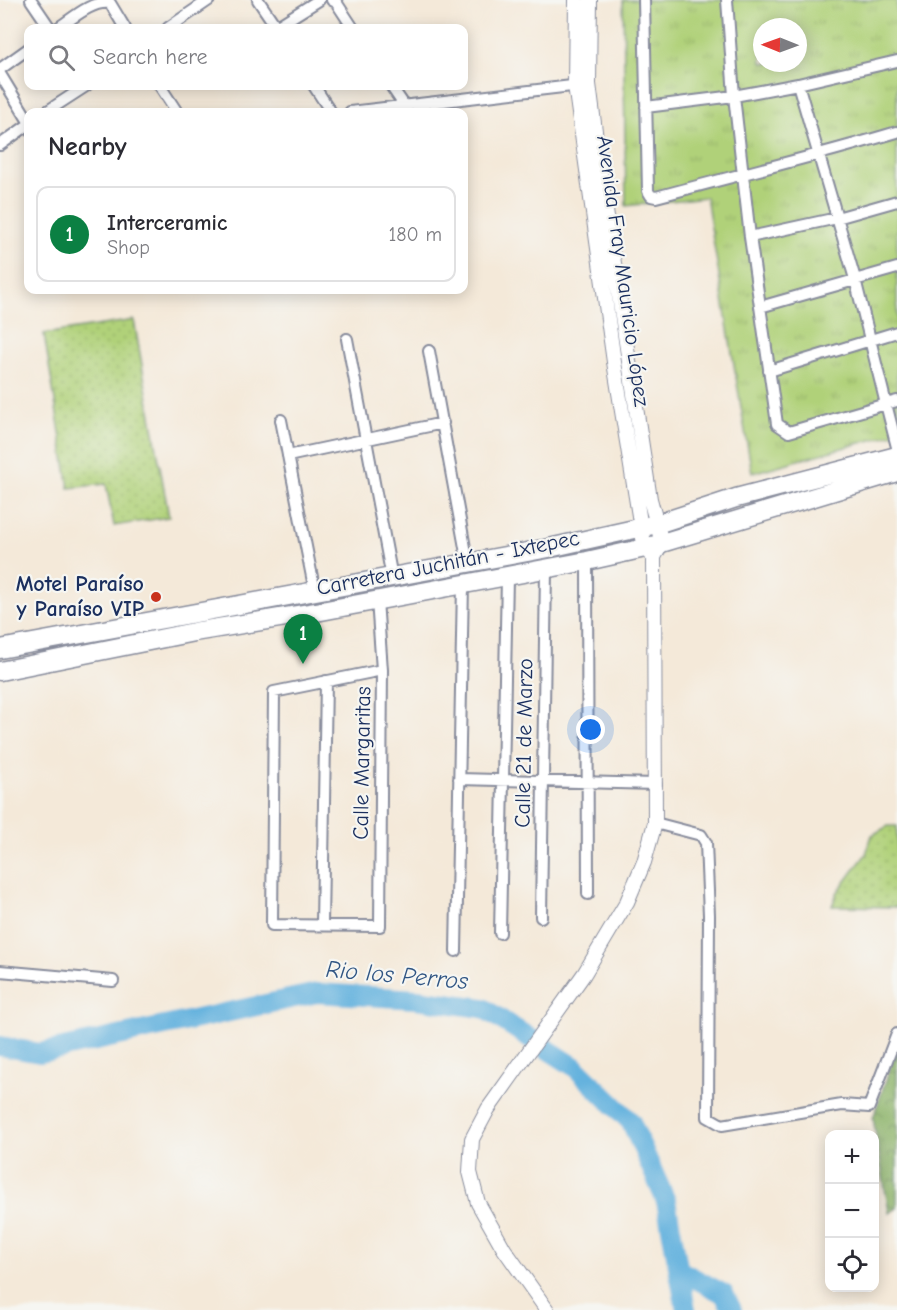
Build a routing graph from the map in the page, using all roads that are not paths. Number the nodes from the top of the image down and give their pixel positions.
1 (31, 0) edge
2 (209, 0) edge
3 (258, 0) edge
4 (319, 0) edge
5 (332, 0) edge
6 (576, 0) edge
7 (590, 0) edge
8 (644, 0) edge
9 (727, 0) edge
10 (47, 24) edge
11 (64, 24) edge
12 (123, 24) edge
13 (174, 24) edge
14 (273, 24) edge
15 (282, 24) edge
16 (350, 24) edge
17 (24, 52) edge
18 (897, 61) edge
19 (0, 69) edge
20 (0, 75) edge
21 (798, 84) junction
22 (582, 85) junction
23 (80, 90) edge
24 (163, 90) edge
25 (317, 90) edge
26 (394, 90) edge
27 (734, 96) junction
28 (404, 105) junction
29 (646, 107) junction
30 (52, 108) edge
31 (174, 108) edge
32 (328, 108) edge
33 (381, 108) edge
34 (24, 114) edge
35 (24, 128) edge
36 (897, 132) edge
37 (0, 145) edge
38 (819, 155) junction
39 (742, 173) junction
40 (897, 201) edge
41 (837, 218) junction
42 (750, 237) junction
43 (897, 268) edge
44 (855, 279) junction
45 (760, 307) junction
46 (897, 332) edge
47 (347, 339) dead end
48 (868, 340) junction
49 (429, 351) dead end
50 (769, 371) junction
51 (897, 401) edge
52 (886, 404) junction
53 (281, 420) dead end
54 (443, 423) junction
55 (366, 440) junction
56 (897, 447) edge
57 (288, 456) junction
58 (897, 456) edge
59 (897, 472) edge
60 (649, 526) junction
61 (654, 549) junction
62 (587, 561) junction
63 (468, 564) junction
64 (546, 570) junction
65 (507, 577) junction
66 (392, 578) junction
67 (463, 584) junction
68 (315, 592) junction
69 (377, 600) junction
70 (94, 632) junction
71 (0, 649) edge
72 (98, 651) junction
73 (382, 670) junction
74 (0, 671) edge
75 (326, 681) junction
76 (459, 779) junction
77 (502, 781) junction
78 (543, 782) junction
79 (587, 783) junction
80 (656, 784) junction
81 (655, 823) junction
82 (588, 894) dead end
83 (541, 917) dead end
84 (322, 925) junction
85 (500, 933) dead end
86 (456, 951) dead end
87 (0, 971) edge
88 (113, 981) dead end
89 (897, 1034) edge
90 (547, 1310) edge

1 - 10 street
2 - 13 street
3 - 14 street
4 - 15 street
5 - 16 street
6 - 22 street, Avenida Fray Mauricio López
7 - 22 street, Avenida Fray Mauricio López
8 - 29 street
9 - 27 street
11 - 12 street
17 - 19 street
18 - 21 street
20 - 34 street
21 - 27 street
21 - 38 street
22 - 28 street
22 - 60 street, Avenida Fray Mauricio López
23 - 30 street
24 - 31 street
25 - 32 street
26 - 28 street
27 - 29 street
27 - 39 street
28 - 33 street
29 - 39 street
35 - 37 street
36 - 38 street
38 - 39 street
38 - 41 street
39 - 42 street
40 - 41 street
41 - 42 street
41 - 44 street
42 - 45 street
43 - 44 street
44 - 45 street
44 - 48 street
45 - 50 street
46 - 48 street
47 - 55 street
48 - 50 street
48 - 52 street
49 - 54 street
50 - 52 street
51 - 52 street
52 - 56 street
53 - 57 street
54 - 55 street
54 - 63 street
55 - 57 street
55 - 66 street
57 - 68 street
58 - 60 main road, Carretera Juchitán - Ixtepec
59 - 61 main road, Carretera Juchitán - Ixtepec
60 - 61 street, Avenida Fray Mauricio López
60 - 63 main road, Carretera Juchitán - Ixtepec
61 - 62 main road, Carretera Juchitán - Ixtepec
61 - 80 street, Avenida Fray Mauricio López
62 - 64 main road, Carretera Juchitán - Ixtepec
62 - 79 street
63 - 66 main road, Carretera Juchitán - Ixtepec
64 - 65 main road, Carretera Juchitán - Ixtepec
64 - 78 street, Calle 21 de Marzo
65 - 67 main road, Carretera Juchitán - Ixtepec
65 - 77 street
66 - 68 main road, Carretera Juchitán - Ixtepec
67 - 69 main road, Carretera Juchitán - Ixtepec
67 - 76 street
68 - 70 main road, Carretera Juchitán - Ixtepec
69 - 72 main road, Carretera Juchitán - Ixtepec
69 - 73 street, Calle Margaritas
70 - 71 main road, Carretera Juchitán - Ixtepec
70 - 72 main road
72 - 74 main road, Carretera Juchitán - Ixtepec
73 - 75 street
73 - 84 street, Calle Margaritas
75 - 84 street
75 - 84 street
76 - 77 street
76 - 86 street
77 - 78 street
77 - 85 street
78 - 79 street
78 - 83 street, Calle 21 de Marzo
79 - 80 street
79 - 82 street
80 - 81 street, Avenida Fray Mauricio López
81 - 89 street
81 - 90 street, Avenida Fray Mauricio López
87 - 88 street

